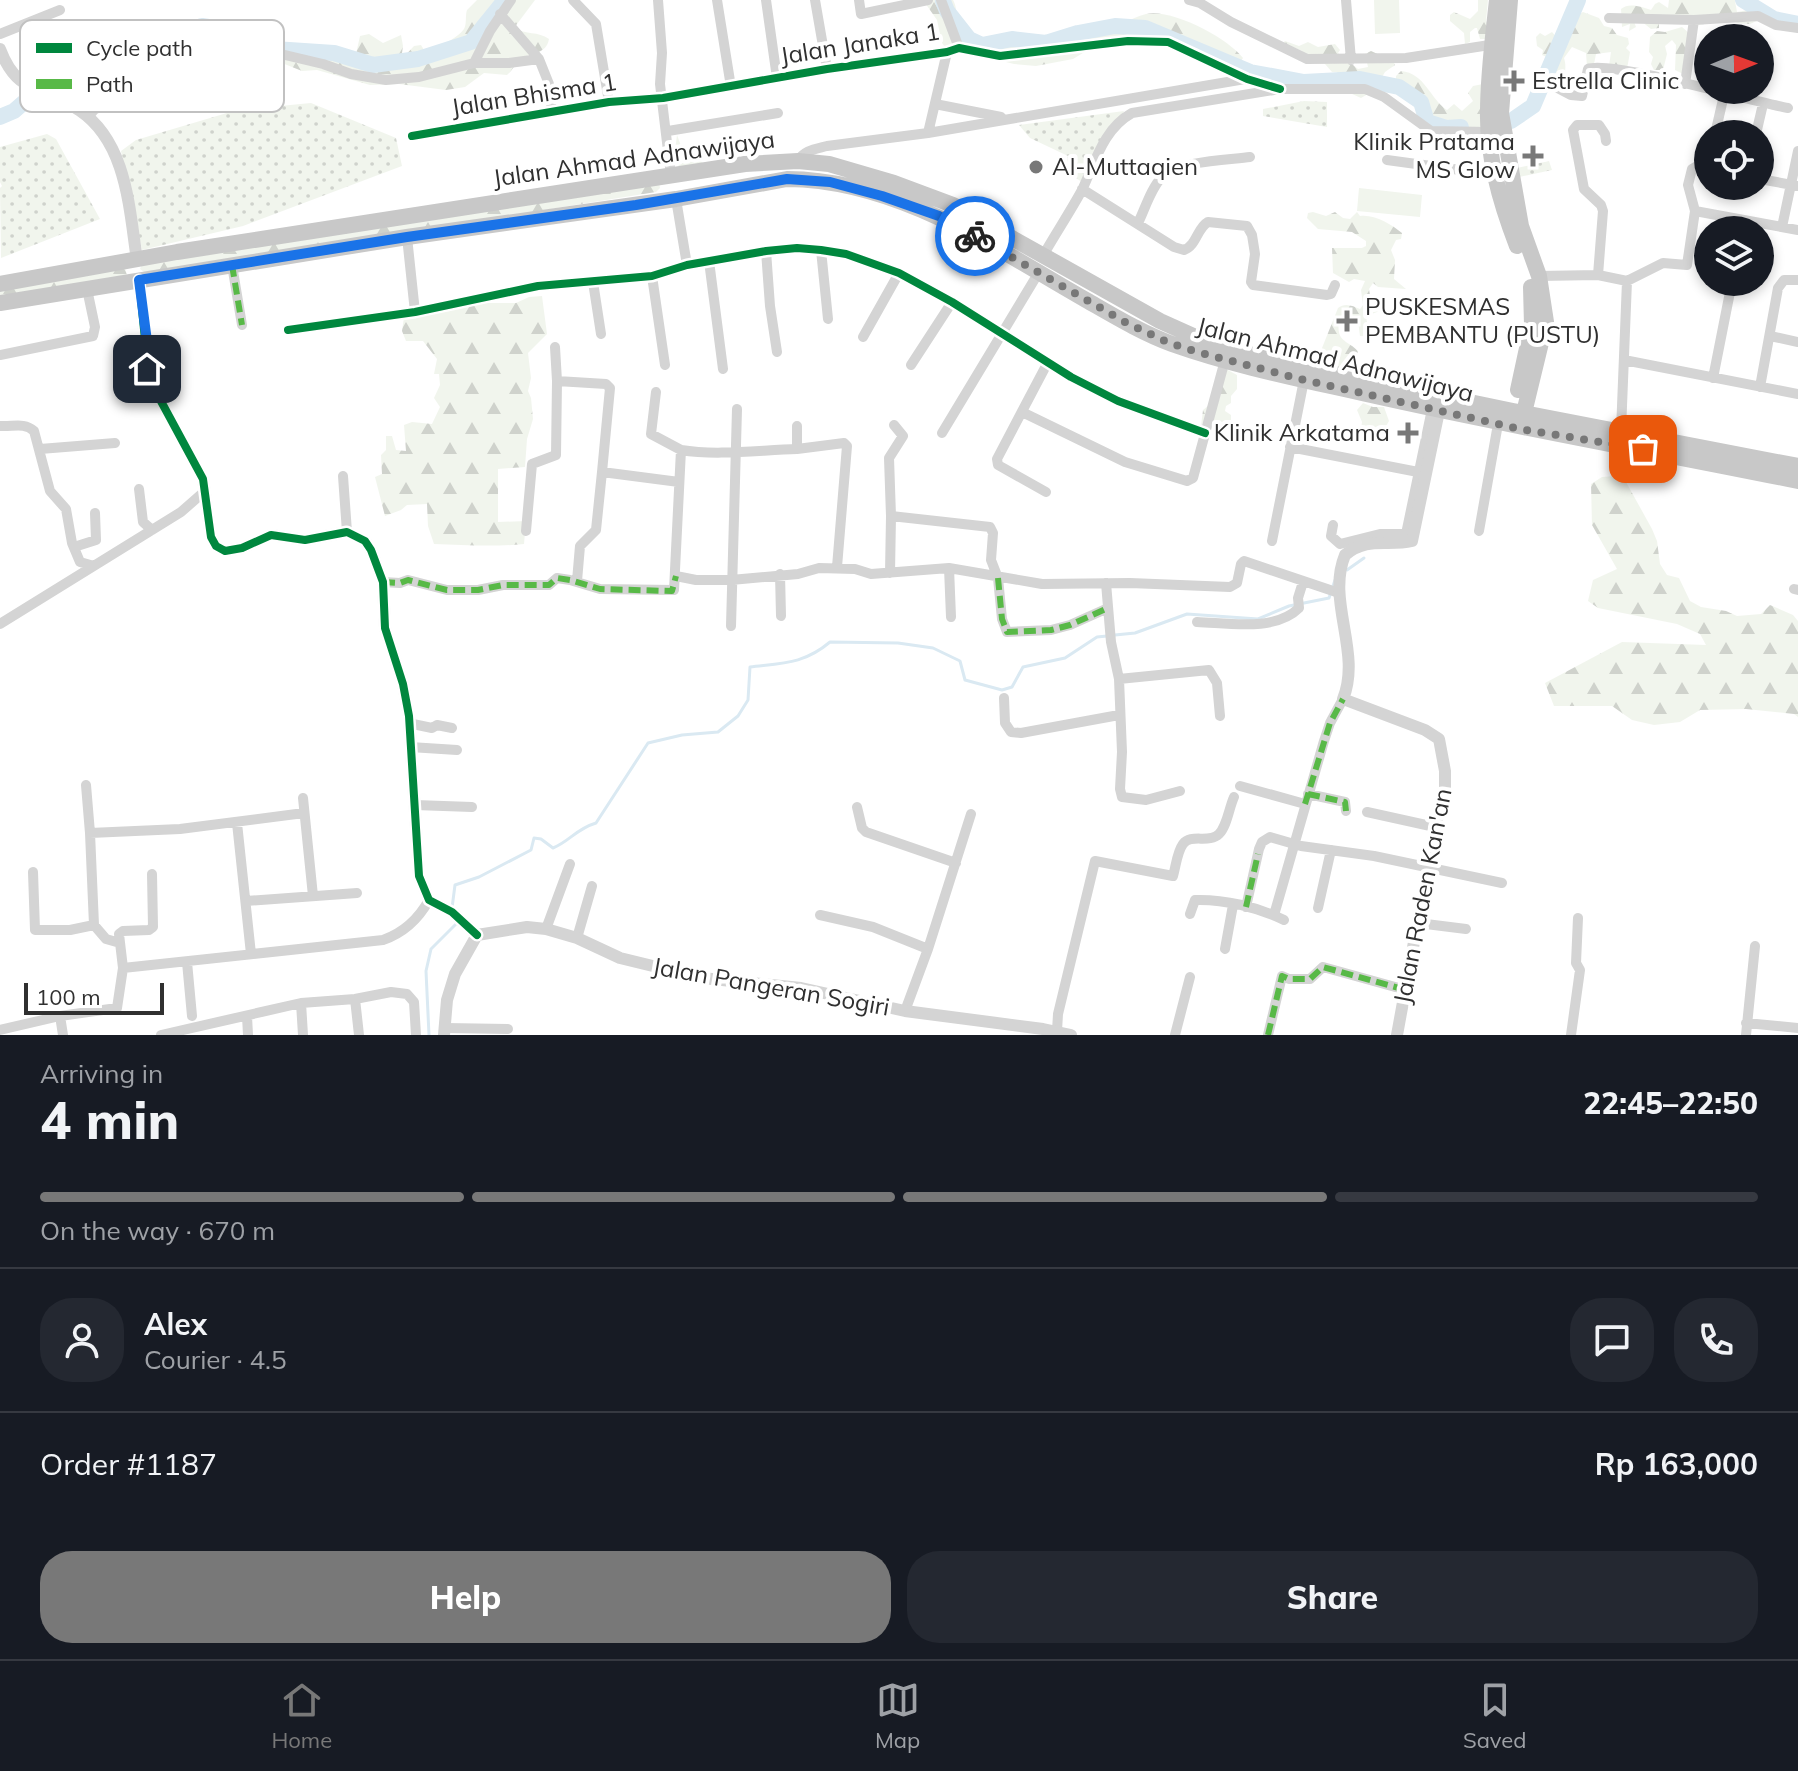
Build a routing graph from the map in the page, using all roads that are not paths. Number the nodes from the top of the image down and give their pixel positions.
1 (511, 0) edge
2 (573, 0) edge
3 (658, 0) edge
4 (717, 0) edge
5 (766, 0) edge
6 (815, 0) edge
7 (859, 0) edge
8 (928, 0) edge
9 (941, 0) edge
10 (1189, 0) edge
11 (1346, 0) edge
12 (1497, 0) edge
13 (1510, 0) edge
14 (888, 4) edge
15 (60, 10) dead end
16 (500, 14) junction
17 (1609, 18) dead end
18 (35, 20) edge
19 (1694, 20) junction
20 (20, 26) edge
21 (1798, 28) edge
22 (0, 34) edge
23 (1499, 44) junction
24 (959, 48) junction
25 (0, 49) edge
26 (947, 52) junction
27 (284, 55) edge
28 (539, 59) junction
29 (1351, 60) junction
30 (474, 63) junction
31 (827, 69) junction
32 (777, 78) junction
33 (1247, 79) junction
34 (20, 82) edge
35 (1550, 84) dead end
36 (1685, 84) junction
37 (731, 87) junction
38 (1694, 87) edge
39 (1280, 89) junction
40 (663, 98) junction
41 (609, 102) junction
42 (935, 104) junction
43 (1763, 104) joint
44 (1788, 108) dead end
45 (81, 112) edge
46 (92, 112) edge
47 (552, 112) junction
48 (778, 113) dead end
49 (88, 117) junction
50 (1010, 119) junction
51 (1759, 120) edge
52 (1494, 124) junction
53 (668, 131) junction
54 (928, 133) junction
55 (412, 136) dead end
56 (1606, 141) dead end
57 (827, 146) junction
58 (1798, 151) edge
59 (1250, 157) dead end
60 (1387, 160) dead end
61 (798, 161) junction
62 (779, 162) junction
63 (755, 163) junction
64 (829, 164) junction
65 (1694, 168) edge
66 (1497, 175) junction
67 (671, 176) junction
68 (782, 180) junction
69 (1774, 182) edge
70 (757, 185) junction
71 (1794, 186) edge
72 (1082, 189) junction
73 (676, 199) junction
74 (1695, 211) junction
75 (1712, 216) edge
76 (1138, 223) junction
77 (1774, 227) edge
78 (1782, 227) junction
79 (1798, 230) edge
80 (407, 237) junction
81 (821, 250) junction
82 (766, 251) junction
83 (1044, 254) junction
84 (137, 260) junction
85 (709, 261) junction
86 (232, 265) junction
87 (687, 265) junction
88 (1039, 272) junction
89 (899, 273) junction
90 (1598, 275) junction
91 (652, 276) junction
92 (1539, 276) junction
93 (139, 280) junction
94 (1798, 280) edge
95 (1627, 281) junction
96 (593, 282) junction
97 (0, 284) edge
98 (1095, 284) junction
99 (1335, 285) dead end
100 (87, 289) junction
101 (1729, 296) edge
102 (1119, 298) junction
103 (1086, 299) junction
104 (952, 302) junction
105 (0, 303) edge
106 (415, 312) junction
107 (1110, 313) junction
108 (828, 319) dead end
109 (242, 325) dead end
110 (288, 330) dead end
111 (1002, 333) junction
112 (601, 334) dead end
113 (1770, 336) junction
114 (863, 337) dead end
115 (1798, 342) edge
116 (555, 347) dead end
117 (777, 352) dead end
118 (0, 355) edge
119 (1225, 360) junction
120 (1624, 360) junction
121 (1048, 362) junction
122 (665, 365) dead end
123 (911, 365) dead end
124 (723, 369) dead end
125 (1713, 378) junction
126 (1304, 380) junction
127 (557, 381) junction
128 (1760, 387) junction
129 (656, 392) dead end
130 (1798, 394) edge
131 (737, 409) dead end
132 (1436, 410) junction
133 (1022, 412) junction
134 (1513, 421) junction
135 (894, 425) dead end
136 (0, 426) edge
137 (797, 426) dead end
138 (1621, 431) junction
139 (942, 433) dead end
140 (1205, 433) junction
141 (115, 443) dead end
142 (1290, 447) junction
143 (40, 449) junction
144 (797, 449) junction
145 (681, 450) junction
146 (735, 450) junction
147 (1798, 466) edge
148 (602, 472) junction
149 (1418, 472) junction
150 (343, 476) dead end
151 (1798, 481) edge
152 (679, 482) junction
153 (139, 489) dead end
154 (205, 491) junction
155 (1046, 492) dead end
156 (95, 513) dead end
157 (891, 516) junction
158 (1333, 525) dead end
159 (152, 530) junction
160 (526, 531) dead end
161 (1479, 531) dead end
162 (347, 532) junction
163 (1272, 541) dead end
164 (74, 547) junction
165 (94, 566) junction
166 (837, 567) junction
167 (949, 568) junction
168 (890, 573) junction
169 (780, 574) junction
170 (676, 576) junction
171 (998, 578) junction
172 (731, 580) junction
173 (577, 581) junction
174 (383, 582) junction
175 (1303, 582) junction
176 (1106, 583) junction
177 (1338, 585) junction
178 (1108, 608) junction
179 (781, 616) dead end
180 (951, 617) dead end
181 (1197, 622) dead end
182 (0, 624) edge
183 (731, 626) dead end
184 (1119, 679) junction
185 (1004, 698) dead end
186 (1343, 699) junction
187 (1119, 715) junction
188 (1220, 716) dead end
189 (408, 723) junction
190 (452, 728) dead end
191 (410, 747) junction
192 (457, 750) dead end
193 (86, 785) dead end
194 (1240, 786) dead end
195 (1180, 791) dead end
196 (1234, 797) dead end
197 (303, 798) dead end
198 (1306, 799) junction
199 (415, 805) junction
200 (472, 807) dead end
201 (857, 807) dead end
202 (1346, 811) dead end
203 (1367, 812) dead end
204 (304, 813) junction
205 (971, 814) dead end
206 (237, 823) junction
207 (1435, 827) junction
208 (90, 833) junction
209 (1294, 843) junction
210 (1331, 850) junction
211 (956, 863) junction
212 (570, 864) dead end
213 (1428, 867) junction
214 (33, 872) dead end
215 (152, 874) dead end
216 (1502, 883) dead end
217 (592, 886) dead end
218 (357, 893) dead end
219 (313, 896) junction
220 (246, 901) junction
221 (439, 904) junction
222 (1233, 905) junction
223 (1246, 907) junction
224 (1318, 908) dead end
225 (1190, 914) dead end
226 (820, 915) dead end
227 (1578, 918) dead end
228 (1418, 923) junction
229 (94, 925) junction
230 (546, 929) junction
231 (1466, 929) dead end
232 (477, 935) junction
233 (577, 938) junction
234 (120, 943) junction
235 (1755, 946) dead end
236 (928, 949) junction
237 (1225, 949) dead end
238 (251, 954) junction
239 (187, 962) junction
240 (123, 968) junction
241 (1190, 977) dead end
242 (1406, 990) junction
243 (355, 999) junction
244 (301, 1003) junction
245 (905, 1011) junction
246 (60, 1016) junction
247 (192, 1016) dead end
248 (247, 1016) junction
249 (1746, 1023) junction
250 (1798, 1028) edge
251 (508, 1029) dead end
252 (0, 1030) edge
253 (13, 1031) edge
254 (444, 1031) edge
255 (1057, 1031) junction
256 (63, 1035) edge
257 (161, 1035) edge
258 (248, 1035) edge
259 (303, 1035) edge
260 (359, 1035) edge
261 (416, 1035) edge
262 (1071, 1035) edge
263 (1175, 1035) edge
264 (1268, 1035) edge
265 (1397, 1035) edge
266 (1571, 1035) edge
267 (1746, 1035) edge

1 - 16 street
2 - 41 street
3 - 40 street
4 - 37 street
5 - 32 street
6 - 31 street
7 - 14 street
8 - 14 street
9 - 24 street
10 - 29 street
11 - 29 street
12 - 23 main road
13 - 23 main road
15 - 18 street
16 - 28 street
16 - 30 street
17 - 19 street
19 - 21 street
19 - 36 street
20 - 22 street
23 - 29 street
23 - 52 main road
24 - 26 street, Jalan Janaka 1
24 - 33 street, Jalan Janaka 1
25 - 34 street
26 - 31 street, Jalan Janaka 1
26 - 42 street
27 - 30 street
28 - 30 street
28 - 47 street
31 - 32 street, Jalan Janaka 1
32 - 37 street, Jalan Janaka 1
33 - 39 street, Jalan Janaka 1
33 - 50 street
35 - 36 street
36 - 38 street
37 - 40 street, Jalan Janaka 1
39 - 52 street
39 - 72 street
40 - 41 street, Jalan Bhisma 1
40 - 53 street
41 - 47 street, Jalan Bhisma 1
42 - 50 street
42 - 54 street
43 - 44 street
43 - 51 street
45 - 49 street
46 - 49 street
47 - 55 street, Jalan Bhisma 1
48 - 53 street
49 - 84 street
50 - 54 street
52 - 66 main road
52 - 92 main road
53 - 67 street
54 - 57 street
56 - 90 street
57 - 61 street
57 - 64 street
58 - 71 street
59 - 76 street
60 - 66 street
61 - 62 main road, Jalan Ahmad Adnawijaya
61 - 64 main road, Jalan Ahmad Adnawijaya
62 - 63 main road, Jalan Ahmad Adnawijaya
62 - 68 main road
63 - 67 main road, Jalan Ahmad Adnawijaya
63 - 70 main road
64 - 83 main road, Jalan Ahmad Adnawijaya
65 - 74 street
66 - 134 main road
67 - 73 street
67 - 84 main road, Jalan Ahmad Adnawijaya
68 - 70 main road, Jalan Ahmad Adnawijaya
68 - 88 main road, Jalan Ahmad Adnawijaya
69 - 71 street
70 - 73 main road, Jalan Ahmad Adnawijaya
71 - 78 street
72 - 76 street
72 - 83 street
73 - 80 main road, Jalan Ahmad Adnawijaya
73 - 87 street
74 - 75 street
74 - 95 street
76 - 99 street
77 - 78 street
78 - 79 street
80 - 86 main road, Jalan Ahmad Adnawijaya
80 - 106 street
81 - 82 street
81 - 89 street
81 - 108 street
82 - 85 street
82 - 117 street
83 - 98 main road, Jalan Ahmad Adnawijaya
84 - 97 main road, Jalan Ahmad Adnawijaya
85 - 87 street
85 - 124 street
86 - 93 main road, Jalan Ahmad Adnawijaya
86 - 109 street
87 - 91 street
88 - 103 main road, Jalan Ahmad Adnawijaya
88 - 111 street
89 - 104 street
89 - 114 street
90 - 92 street
90 - 95 street
91 - 96 street
91 - 122 street
92 - 134 main road
93 - 100 main road, Jalan Ahmad Adnawijaya
93 - 154 street
94 - 113 street
95 - 120 street
96 - 106 street
96 - 112 street
98 - 102 main road, Jalan Ahmad Adnawijaya
98 - 103 main road
100 - 105 main road, Jalan Ahmad Adnawijaya
100 - 118 street
101 - 125 street
102 - 107 main road
102 - 134 main road, Jalan Ahmad Adnawijaya
103 - 107 main road, Jalan Ahmad Adnawijaya
104 - 111 street
104 - 123 street
106 - 110 street
107 - 119 main road, Jalan Ahmad Adnawijaya
111 - 121 street
111 - 139 street
113 - 115 street
113 - 128 street
116 - 127 street
119 - 126 main road, Jalan Ahmad Adnawijaya
119 - 140 street
120 - 125 street
120 - 138 street
121 - 133 street
121 - 140 street
125 - 128 street
126 - 132 main road, Jalan Ahmad Adnawijaya
126 - 142 street
127 - 148 street
127 - 160 street
128 - 130 street
129 - 145 street
131 - 146 street
132 - 134 main road, Jalan Ahmad Adnawijaya
132 - 149 street
132 - 177 street
133 - 140 street
133 - 155 street
134 - 138 main road
134 - 151 main road
134 - 161 street
135 - 157 street
136 - 143 street
137 - 144 street
138 - 147 main road
141 - 143 street
142 - 149 street
142 - 163 street
143 - 164 street
144 - 146 street
144 - 166 street
145 - 146 street
145 - 152 street
146 - 172 street
148 - 152 street
148 - 173 street
149 - 158 street
150 - 162 street
152 - 170 street
153 - 159 street
154 - 159 street
154 - 162 street
156 - 164 street
157 - 168 street
157 - 171 street
159 - 165 street
162 - 174 street
164 - 165 street
165 - 182 street
166 - 168 street
166 - 169 street
167 - 168 street
167 - 171 street
167 - 180 street
169 - 172 street
169 - 179 street
170 - 172 street
170 - 173 street
171 - 176 street
171 - 178 street
172 - 183 street
173 - 174 street
174 - 189 street
175 - 176 street
175 - 177 street
175 - 181 street
176 - 178 street
177 - 186 street
178 - 184 street
184 - 187 street
184 - 188 street
185 - 187 street
186 - 198 street
186 - 207 street, Jalan Raden Kan'an
187 - 195 street
189 - 190 street
189 - 191 street
191 - 192 street
191 - 199 street
193 - 208 street
194 - 198 street
196 - 255 street
197 - 204 street
198 - 202 street
198 - 209 street
199 - 200 street
199 - 221 street
201 - 211 street
203 - 207 street
204 - 206 street
204 - 219 street
205 - 211 street
206 - 208 street
206 - 220 street
207 - 213 street, Jalan Raden Kan'an
208 - 229 street
209 - 210 street
209 - 223 street
209 - 223 street
210 - 213 street
210 - 224 street
211 - 236 street
212 - 230 street
213 - 216 street
213 - 228 street, Jalan Raden Kan'an
214 - 229 street
215 - 234 street
217 - 233 street
218 - 219 street
219 - 220 street
220 - 238 street
221 - 232 street
221 - 238 street
222 - 223 street
222 - 225 street
222 - 237 street
226 - 236 street
227 - 266 street
228 - 231 street
228 - 242 street, Jalan Raden Kan'an
229 - 234 street
230 - 232 street, Jalan Pangeran Sogiri
230 - 233 street, Jalan Pangeran Sogiri
232 - 254 street
233 - 245 street, Jalan Pangeran Sogiri
234 - 240 street
235 - 249 street
236 - 245 street
238 - 239 street
239 - 240 street
239 - 247 street
240 - 246 street
241 - 263 street
242 - 264 street
242 - 265 street, Jalan Raden Kan'an
243 - 244 street
243 - 260 street
243 - 261 street
244 - 248 street
244 - 259 street
245 - 255 street, Jalan Pangeran Sogiri
246 - 253 street
246 - 256 street
248 - 257 street
248 - 258 street
249 - 250 street
249 - 267 street
251 - 254 street
252 - 253 street
255 - 262 street, Jalan Pangeran Sogiri

